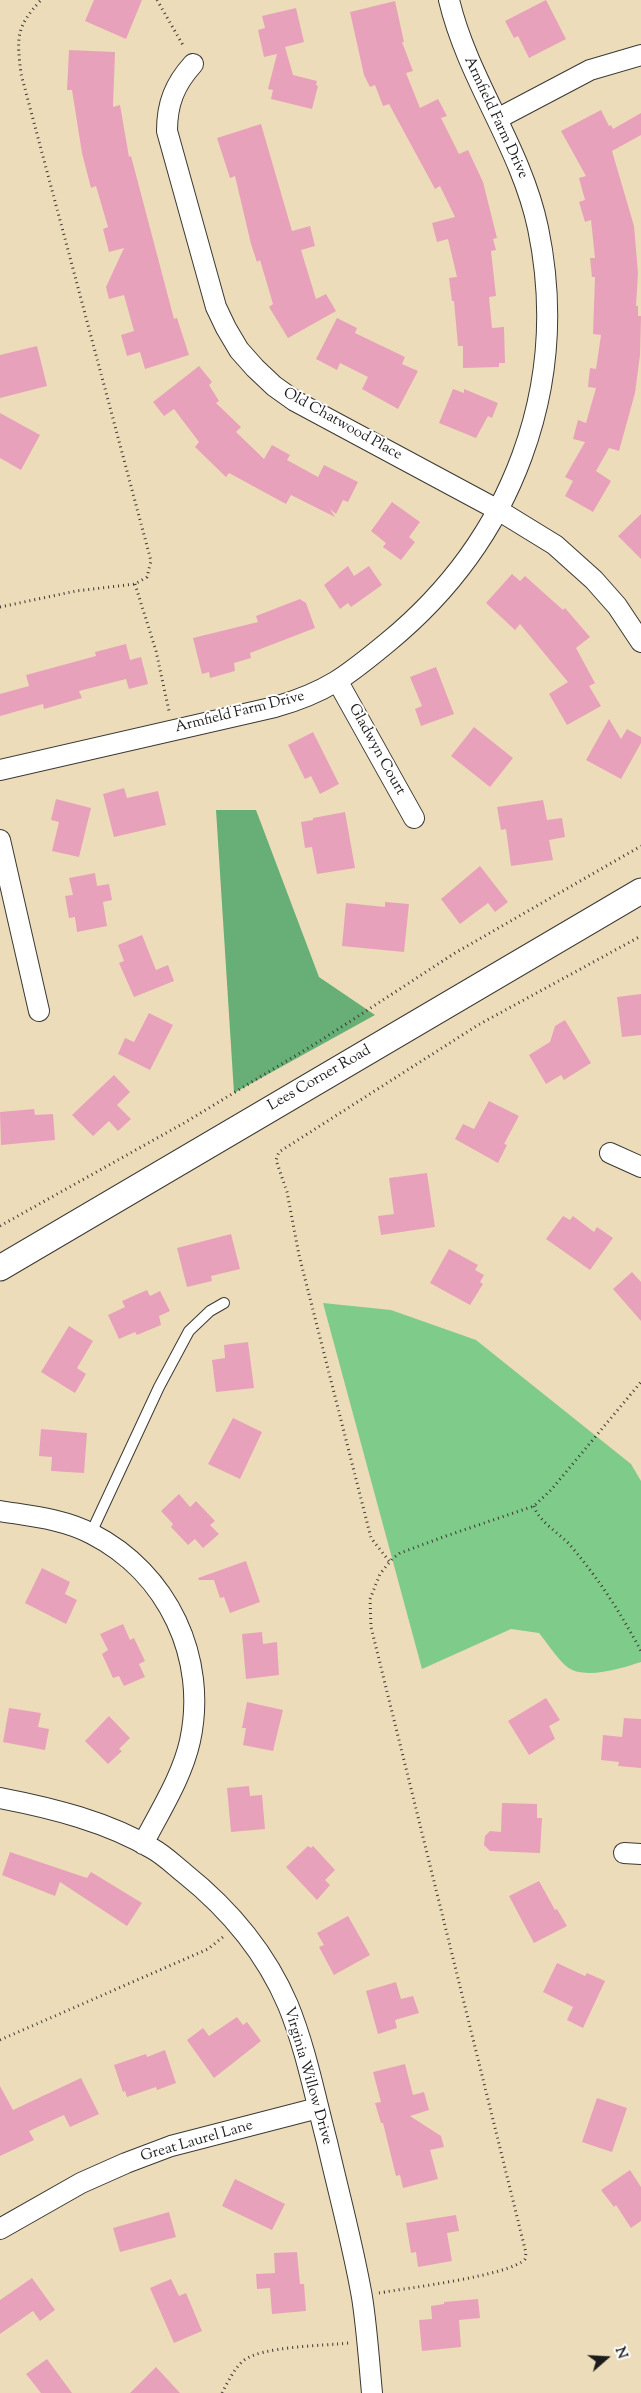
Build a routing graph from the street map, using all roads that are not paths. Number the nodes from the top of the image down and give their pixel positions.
1 (449, 0) edge
2 (641, 55) edge
3 (193, 64) road end
4 (497, 119) junction
5 (498, 510) junction
6 (641, 642) edge
7 (338, 682) junction
8 (0, 770) edge
9 (414, 818) dead end
10 (0, 840) edge
11 (641, 891) edge
12 (39, 1011) dead end
13 (610, 1153) dead end
14 (641, 1167) edge
15 (0, 1268) edge
16 (224, 1303) dead end
17 (0, 1511) edge
18 (91, 1533) junction
19 (0, 1798) edge
20 (143, 1844) junction
21 (318, 2108) junction
22 (0, 2229) edge
23 (372, 2393) edge

1 - 4 street, Armfield Farm Drive
2 - 4 street
3 - 5 street, Old Chatwood Place
4 - 5 street, Armfield Farm Drive
5 - 6 street, Old Chatwood Place
5 - 7 street, Armfield Farm Drive
7 - 8 street, Armfield Farm Drive
7 - 9 street, Gladwyn Court
10 - 12 street
11 - 15 street, Lees Corner Road
13 - 14 street
16 - 18 lane
17 - 18 street
18 - 20 street
19 - 20 street, Virginia Willow Drive
20 - 21 street, Virginia Willow Drive
21 - 22 street, Great Laurel Lane
21 - 23 street, Virginia Willow Drive

